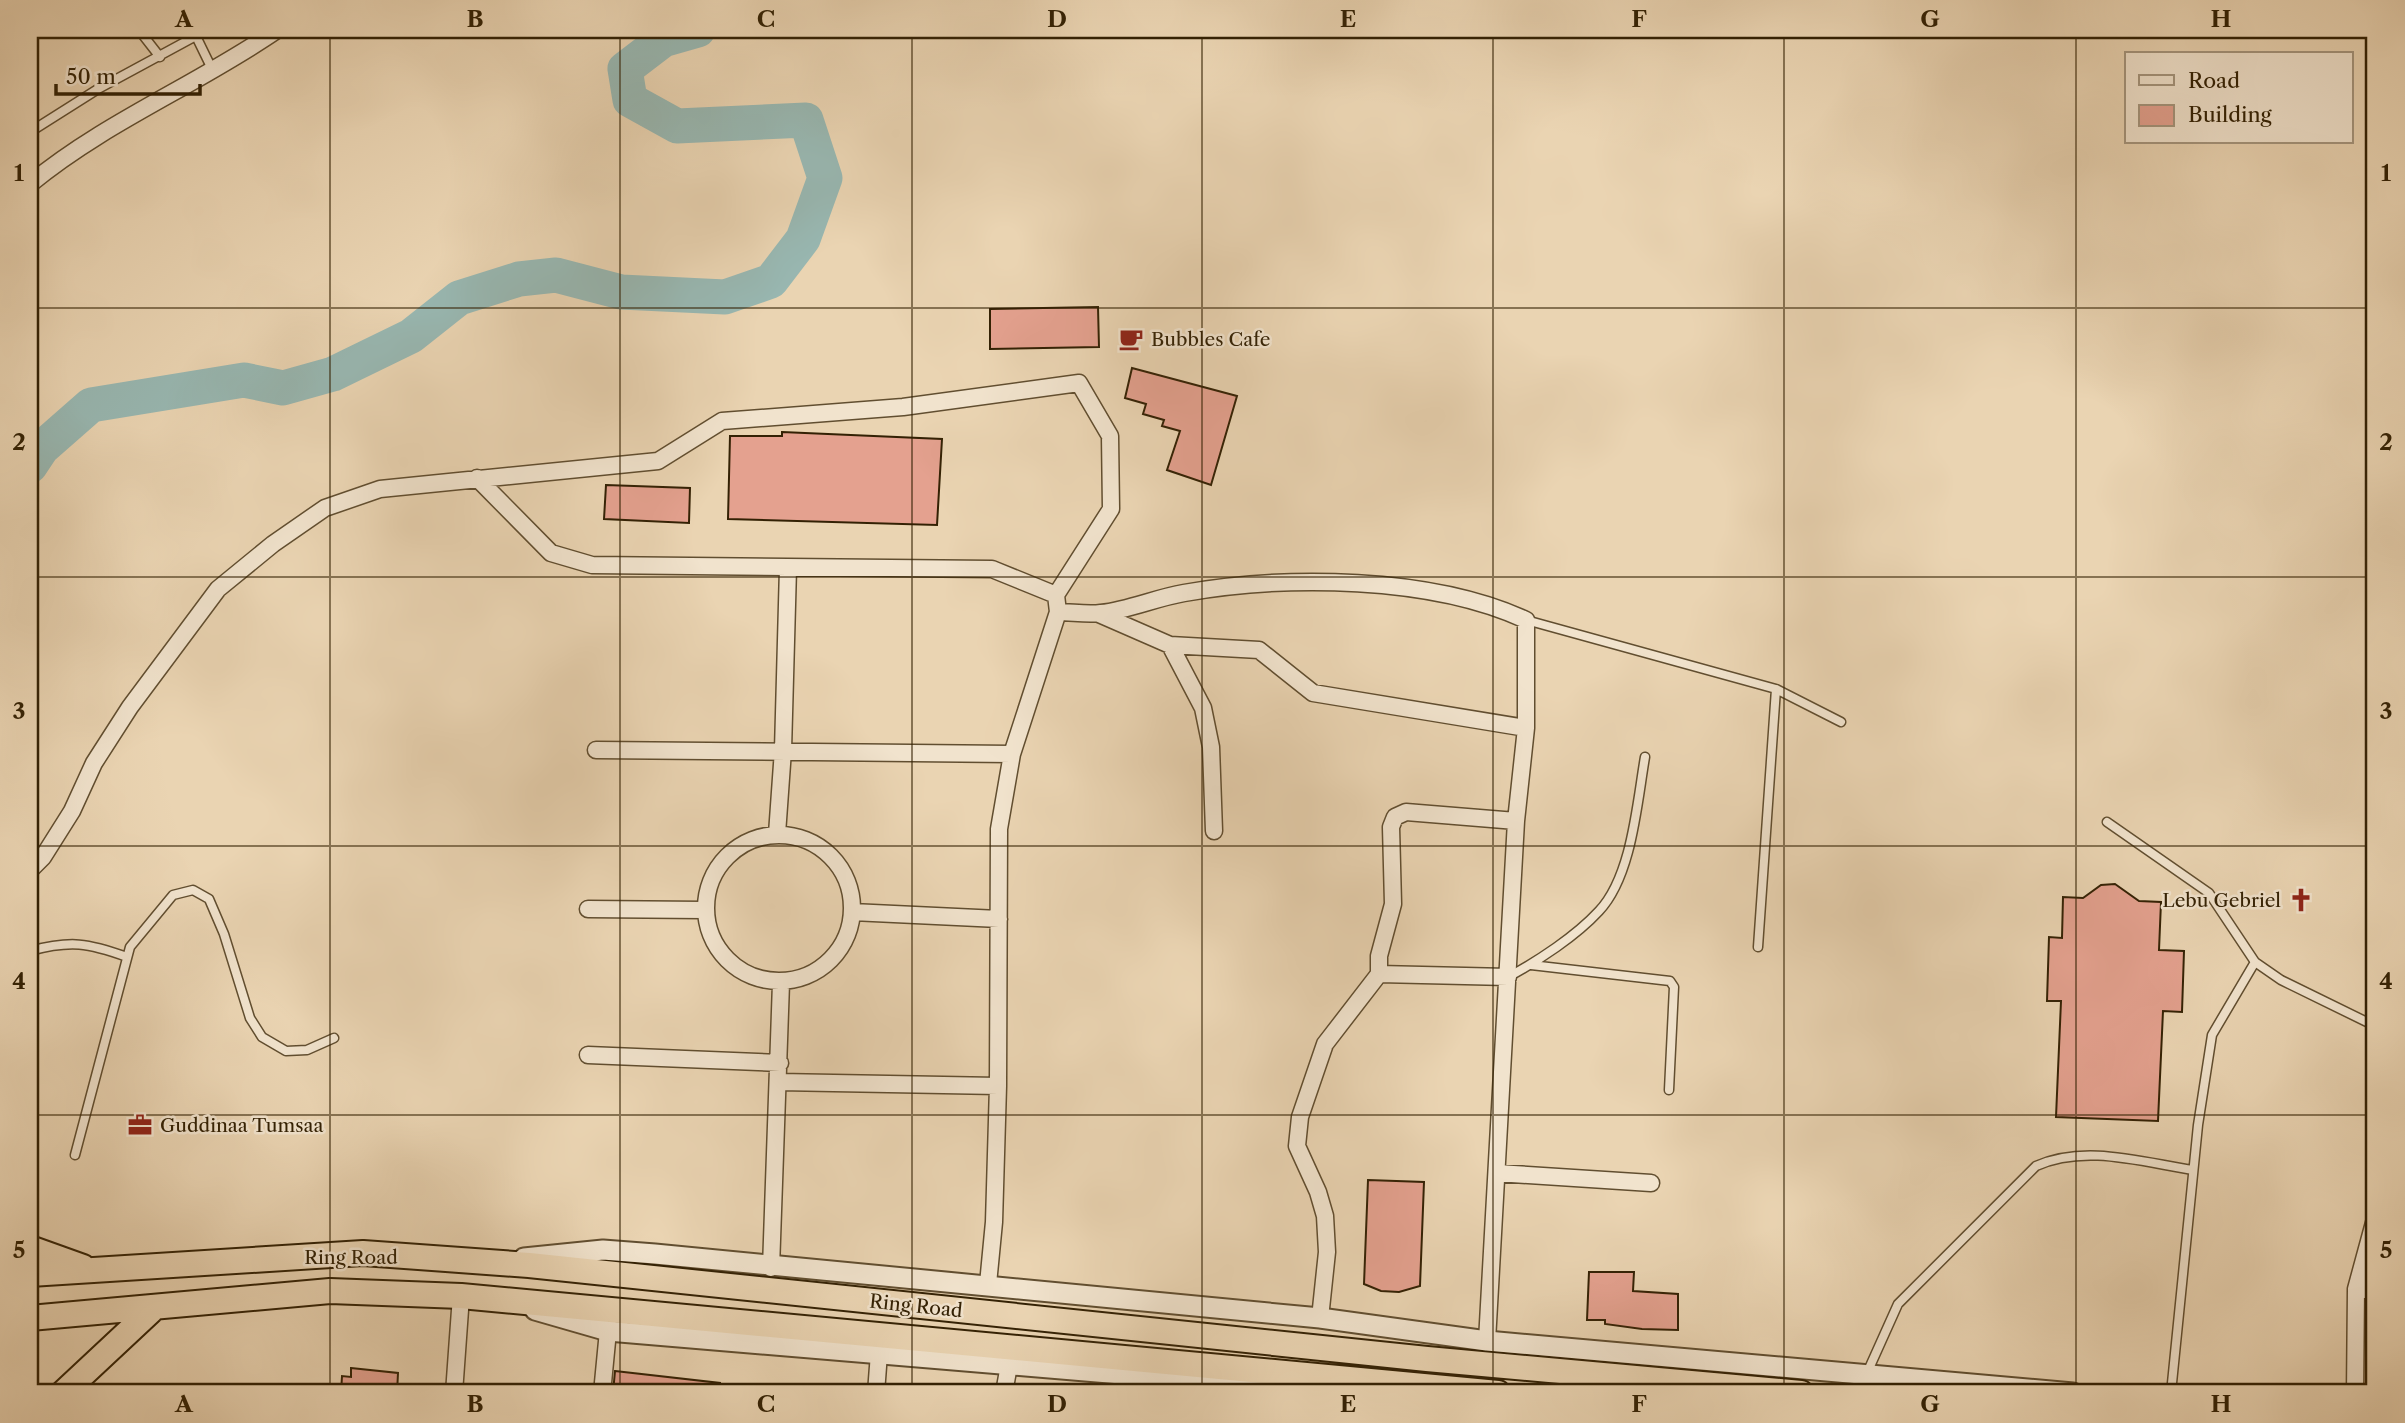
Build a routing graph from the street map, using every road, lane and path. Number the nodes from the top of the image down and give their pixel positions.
1 (139, 30) edge
2 (207, 30) edge
3 (276, 30) edge
4 (194, 34) edge
5 (160, 57) junction
6 (212, 69) junction
7 (30, 132) edge
8 (30, 184) edge
9 (477, 478) junction
10 (788, 568) junction
11 (1056, 595) junction
12 (1058, 612) junction
13 (1098, 614) junction
14 (1526, 620) junction
15 (1170, 645) junction
16 (1776, 688) junction
17 (1840, 722) dead end
18 (1526, 728) junction
19 (596, 750) dead end
20 (783, 750) junction
21 (1012, 754) junction
22 (1646, 757) dead end
23 (1516, 821) junction
24 (2107, 822) dead end
25 (1214, 831) dead end
26 (777, 834) junction
27 (30, 870) edge
28 (588, 909) dead end
29 (704, 910) junction
30 (852, 912) junction
31 (999, 919) junction
32 (1758, 947) dead end
33 (30, 951) edge
34 (127, 957) junction
35 (2255, 962) junction
36 (1531, 965) junction
37 (1378, 974) junction
38 (1508, 977) junction
39 (781, 983) junction
40 (2375, 1026) edge
41 (334, 1038) dead end
42 (588, 1055) dead end
43 (780, 1063) junction
44 (779, 1082) junction
45 (998, 1086) junction
46 (1669, 1090) dead end
47 (75, 1155) dead end
48 (2193, 1170) junction
49 (1497, 1172) junction
50 (1651, 1183) dead end
51 (2375, 1219) edge
52 (30, 1248) edge
53 (488, 1262) junction
54 (771, 1268) junction
55 (97, 1272) junction
56 (30, 1274) edge
57 (988, 1284) junction
58 (2356, 1289) junction
59 (2375, 1291) edge
60 (461, 1296) junction
61 (500, 1299) junction
62 (155, 1307) junction
63 (30, 1318) edge
64 (1320, 1318) junction
65 (608, 1331) junction
66 (1487, 1341) junction
67 (879, 1353) junction
68 (1009, 1365) junction
69 (1866, 1376) junction
70 (1254, 1390) edge
71 (63, 1393) edge
72 (454, 1393) edge
73 (602, 1393) edge
74 (876, 1393) edge
75 (1004, 1393) edge
76 (1346, 1393) edge
77 (1499, 1393) edge
78 (1801, 1393) edge
79 (2073, 1393) edge
80 (2171, 1393) edge
81 (2355, 1393) edge

1 - 5 lane
2 - 4 lane
3 - 6 street
4 - 5 lane
4 - 6 lane
5 - 7 lane
6 - 8 street
9 - 10 street
9 - 11 street
9 - 27 street
10 - 11 street
10 - 20 street
11 - 12 street
12 - 13 street
12 - 21 street
13 - 14 street
13 - 15 street
14 - 16 lane
14 - 18 street
15 - 18 street
15 - 25 street
16 - 17 lane
16 - 32 lane
18 - 23 street
19 - 20 street
20 - 21 street
20 - 26 street
21 - 31 street
22 - 36 lane
23 - 37 street
23 - 38 street
24 - 35 lane
26 - 29 street
26 - 30 street
28 - 29 street
29 - 39 street
30 - 31 street
30 - 39 street
31 - 45 street
33 - 34 lane
34 - 41 lane
34 - 47 lane
35 - 40 lane
35 - 48 lane
36 - 38 lane
36 - 46 lane
37 - 38 street
37 - 64 street
38 - 49 street
39 - 43 street
42 - 43 street
43 - 44 street
44 - 45 street
44 - 54 street
45 - 57 street
48 - 69 lane
48 - 80 lane
49 - 50 street
49 - 66 street
51 - 58 street
52 - 55 highway
53 - 54 street
53 - 55 highway, Ring Road
53 - 78 highway, Ring Road
54 - 57 street
55 - 56 highway, Ring Road
57 - 64 street
58 - 59 street
58 - 81 street
60 - 61 highway, Ring Road
60 - 62 highway, Ring Road
60 - 72 street
61 - 65 street
61 - 77 highway, Ring Road
62 - 63 highway, Ring Road
62 - 71 highway
64 - 66 street
65 - 67 street
65 - 73 street
66 - 69 street
67 - 68 street
67 - 74 street
68 - 70 street
68 - 75 street
69 - 79 street
70 - 76 street

